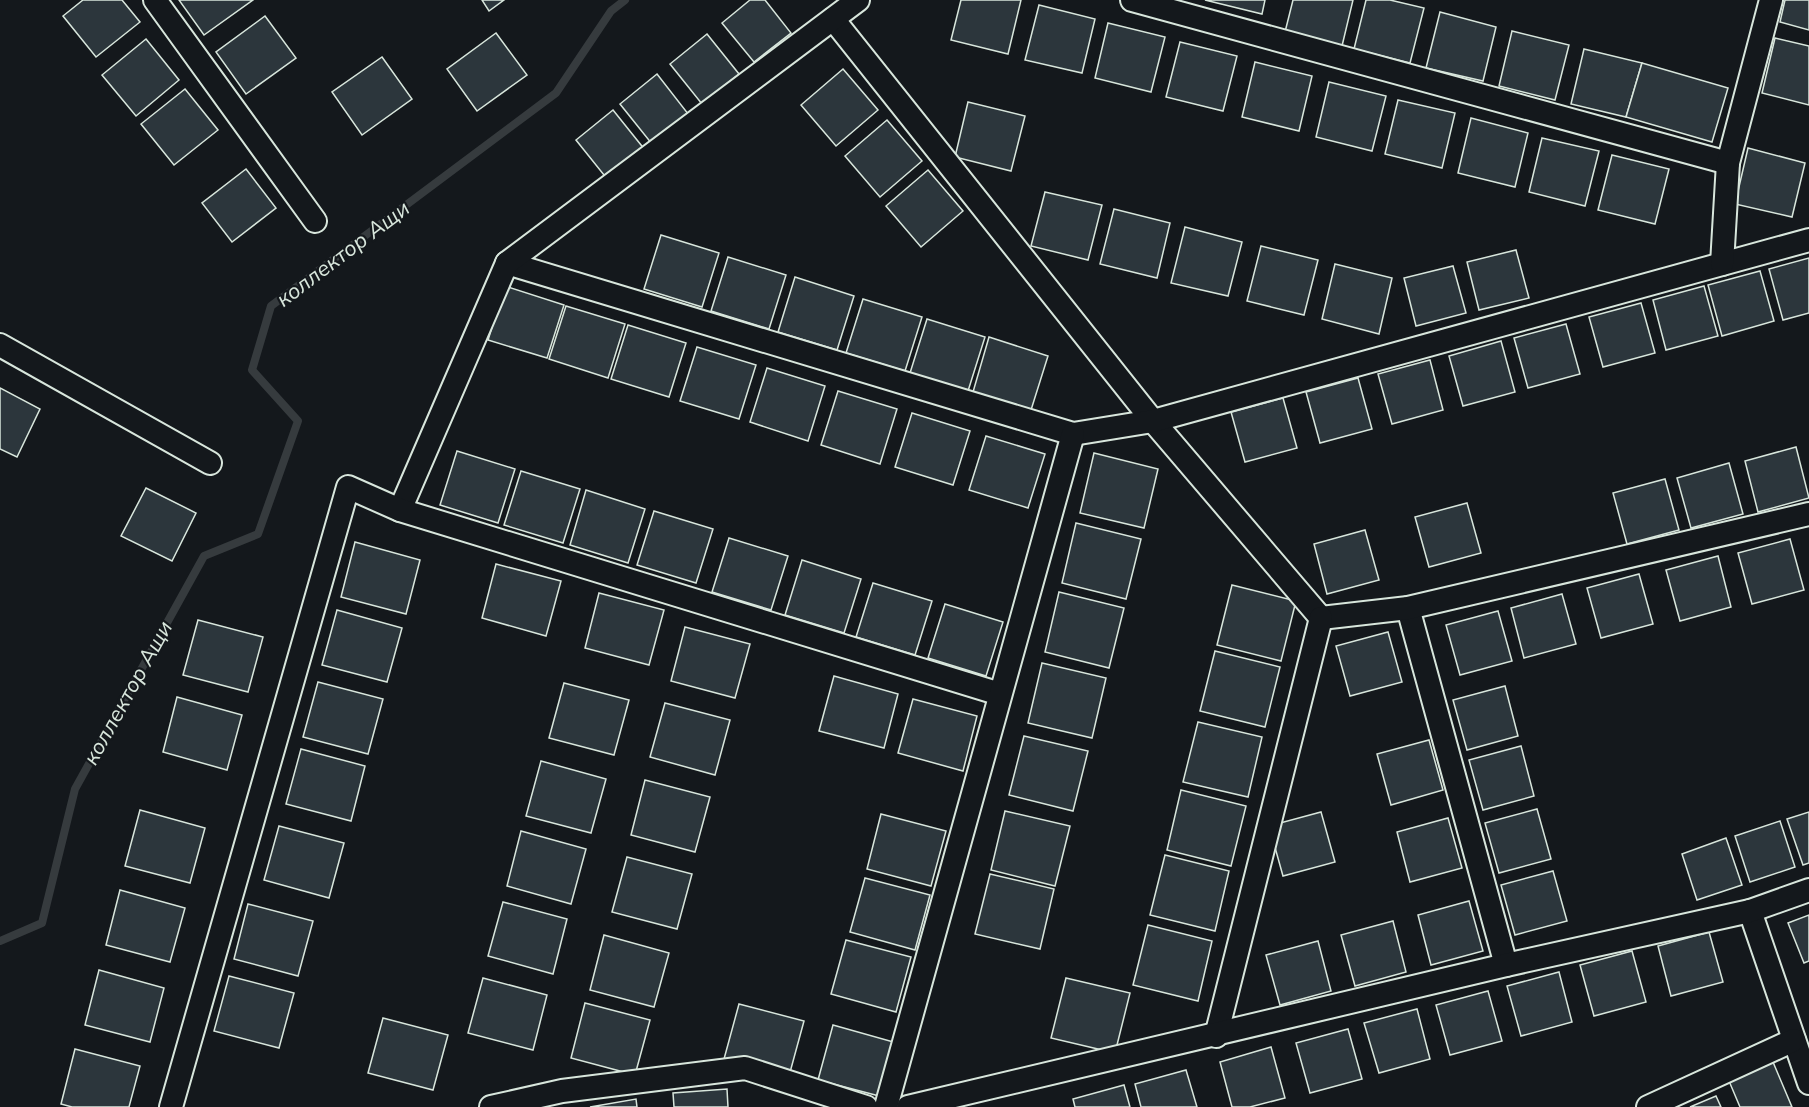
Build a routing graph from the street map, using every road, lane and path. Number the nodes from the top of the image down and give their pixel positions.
1 (155, 0) edge
2 (858, 0) edge
3 (1132, 0) edge
4 (1771, 0) edge
5 (833, 19) junction
6 (1728, 163) junction
7 (315, 221) dead end
8 (1809, 240) edge
9 (507, 263) junction
10 (1722, 264) junction
11 (0, 345) edge
12 (1153, 421) junction
13 (1073, 434) junction
14 (210, 463) dead end
15 (400, 510) junction
16 (1809, 514) edge
17 (1408, 609) junction
18 (1321, 618) junction
19 (1000, 694) junction
20 (1809, 890) edge
21 (1750, 911) junction
22 (1506, 965) junction
23 (1216, 1036) junction
24 (1794, 1040) junction
25 (1809, 1083) edge
26 (171, 1107) edge
27 (491, 1107) edge
28 (866, 1107) edge
29 (886, 1107) edge
30 (908, 1107) edge
31 (1648, 1107) edge

1 - 7 street
2 - 5 street
3 - 6 street
4 - 6 street
5 - 9 street
5 - 12 street
6 - 10 street
8 - 10 street
9 - 13 street
9 - 15 street
10 - 12 street
11 - 14 street
12 - 13 street
12 - 18 street
13 - 19 street
15 - 19 street
15 - 26 street
16 - 17 street
17 - 18 street
17 - 22 street
18 - 23 street
19 - 29 street
20 - 21 street
21 - 22 street
21 - 24 street
22 - 23 street
23 - 30 street
24 - 25 street
24 - 31 street
27 - 28 street

